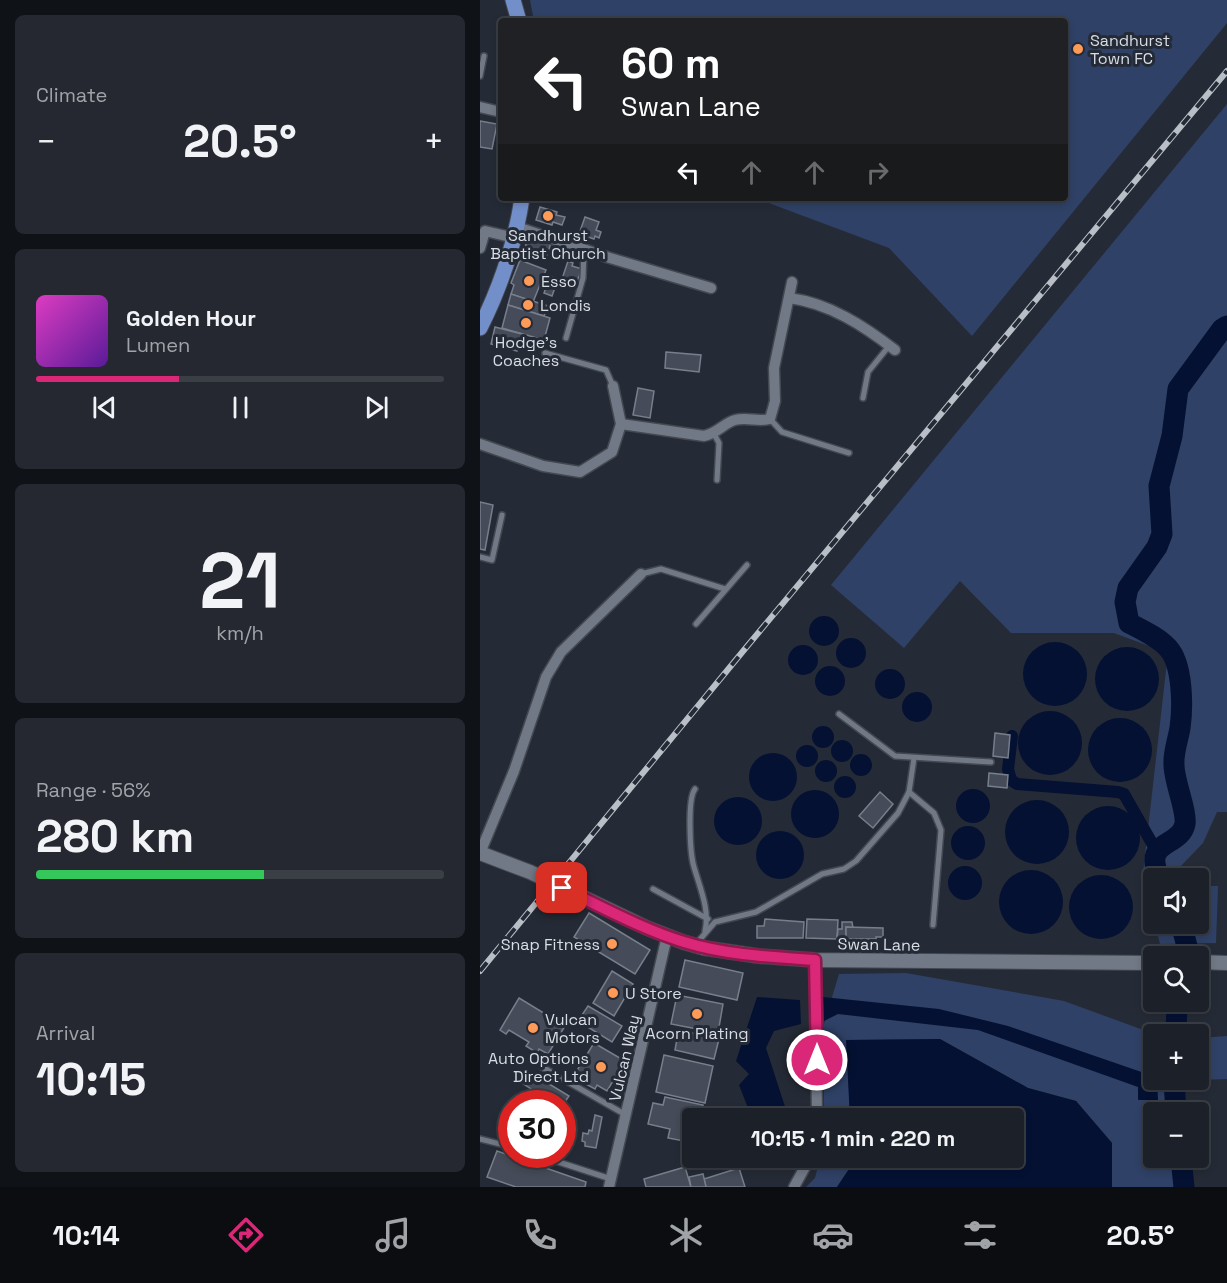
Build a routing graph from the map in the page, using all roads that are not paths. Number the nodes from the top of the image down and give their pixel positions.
1 (513, 0) edge
2 (518, 18) edge
3 (484, 56) dead end
4 (480, 76) edge
5 (480, 107) edge
6 (498, 111) edge
7 (521, 201) edge
8 (516, 233) junction
9 (480, 248) edge
10 (584, 248) junction
11 (792, 282) dead end
12 (711, 288) dead end
13 (789, 298) junction
14 (480, 328) edge
15 (566, 338) dead end
16 (892, 348) joint
17 (545, 353) dead end
18 (613, 386) joint
19 (863, 398) dead end
20 (770, 419) junction
21 (621, 424) junction
22 (714, 434) junction
23 (480, 444) edge
24 (849, 453) dead end
25 (717, 480) dead end
26 (502, 515) dead end
27 (480, 557) edge
28 (747, 565) dead end
29 (641, 574) joint
30 (725, 589) junction
31 (696, 624) dead end
32 (840, 714) dead end
33 (914, 758) junction
34 (990, 762) dead end
35 (695, 789) dead end
36 (909, 792) junction
37 (480, 853) edge
38 (653, 889) dead end
39 (708, 919) junction
40 (933, 925) dead end
41 (705, 933) junction
42 (667, 936) junction
43 (695, 945) junction
44 (815, 960) junction
45 (1209, 962) edge
46 (1143, 963) edge
47 (1227, 963) edge
48 (542, 1067) dead end
49 (817, 1108) edge
50 (626, 1115) junction
51 (480, 1138) edge
52 (498, 1143) edge
53 (571, 1168) edge
54 (804, 1168) edge
55 (610, 1183) edge
56 (794, 1187) edge

1 - 2 main road
3 - 4 lane
5 - 6 street
7 - 8 main road
8 - 9 street
8 - 10 street
8 - 14 main road
10 - 12 street
10 - 15 lane
11 - 13 street
13 - 16 street
13 - 20 street
16 - 19 lane
17 - 18 lane
18 - 21 street
20 - 22 street
20 - 24 lane
21 - 22 street
21 - 23 street
22 - 25 lane
26 - 27 lane
28 - 30 lane
29 - 30 lane
29 - 37 street
30 - 31 lane
32 - 33 lane
33 - 34 lane
33 - 36 lane
35 - 39 lane
36 - 40 lane
36 - 41 lane
37 - 42 street, Swan Lane
38 - 39 lane
39 - 41 lane
41 - 43 lane
42 - 43 street, Swan Lane
42 - 50 street, Vulcan Way
43 - 44 street, Swan Lane
44 - 46 street, Swan Lane
44 - 49 street
45 - 47 street
48 - 50 lane
50 - 55 street, Vulcan Way
51 - 52 lane
53 - 55 lane
54 - 56 street

